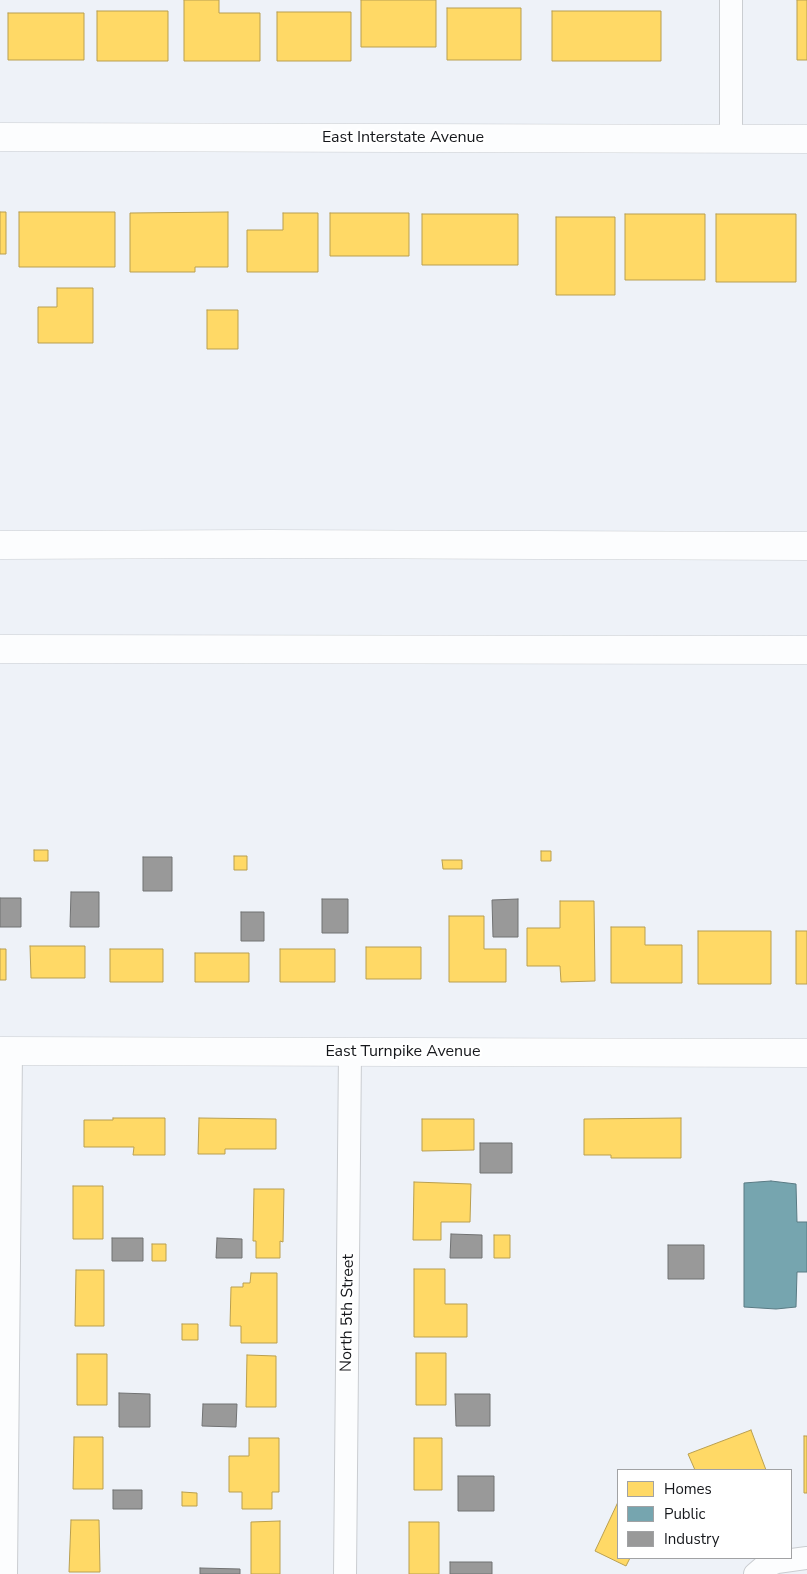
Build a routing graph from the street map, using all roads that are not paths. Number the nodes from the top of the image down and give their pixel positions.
1 (731, 0) edge
2 (0, 136) edge
3 (731, 139) junction
4 (807, 139) edge
5 (0, 545) edge
6 (807, 546) edge
7 (0, 649) edge
8 (807, 650) edge
9 (6, 1051) edge
10 (350, 1052) junction
11 (807, 1052) edge
12 (807, 1558) edge
13 (6, 1574) edge
14 (345, 1574) edge
15 (755, 1574) edge

1 - 3 street
2 - 3 main road, East Interstate Avenue
3 - 4 main road, East Interstate Avenue
5 - 6 main road
7 - 8 main road
9 - 10 main road, East Turnpike Avenue
9 - 13 street
10 - 11 main road, East Turnpike Avenue
10 - 14 street, North 5th Street
12 - 15 street

